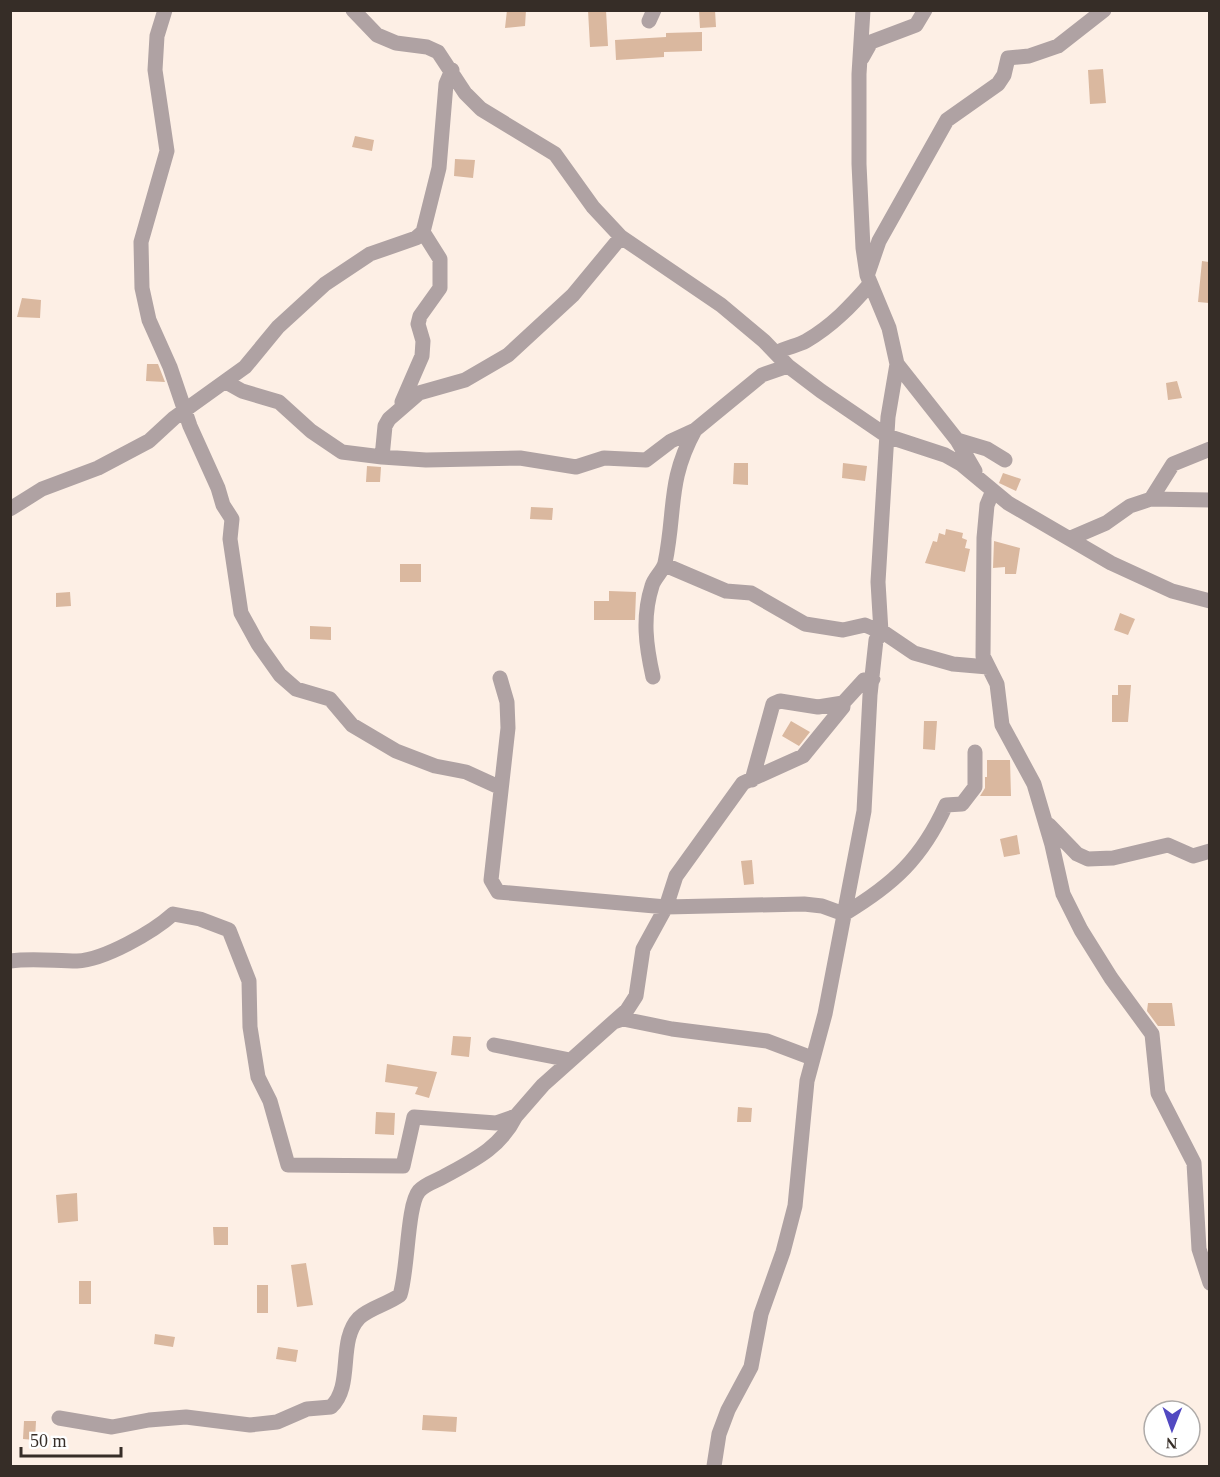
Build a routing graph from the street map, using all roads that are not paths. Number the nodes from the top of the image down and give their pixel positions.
1 (165, 10) edge
2 (353, 10) edge
3 (863, 10) edge
4 (924, 10) edge
5 (1104, 10) edge
6 (860, 61) junction
7 (452, 70) junction
8 (423, 232) junction
9 (621, 237) junction
10 (869, 280) junction
11 (776, 353) junction
12 (897, 364) junction
13 (788, 366) junction
14 (226, 382) junction
15 (184, 410) junction
16 (396, 413) junction
17 (695, 430) junction
18 (887, 436) junction
19 (957, 440) junction
20 (1209, 449) edge
21 (382, 457) junction
22 (1005, 460) dead end
23 (979, 478) junction
24 (992, 492) junction
25 (1151, 499) junction
26 (1209, 500) edge
27 (10, 509) edge
28 (1071, 538) junction
29 (665, 565) junction
30 (1209, 601) edge
31 (878, 636) junction
32 (988, 668) junction
33 (653, 677) dead end
34 (500, 678) dead end
35 (873, 679) junction
36 (843, 703) junction
37 (975, 752) dead end
38 (752, 780) junction
39 (501, 788) junction
40 (1043, 817) junction
41 (1209, 851) edge
42 (666, 907) junction
43 (844, 914) junction
44 (10, 961) edge
45 (614, 1022) junction
46 (494, 1044) dead end
47 (812, 1058) junction
48 (570, 1060) junction
49 (516, 1116) junction
50 (1209, 1283) edge
51 (59, 1418) dead end
52 (714, 1467) edge

1 - 15 street
2 - 7 street
3 - 6 street
4 - 6 street
5 - 10 street
6 - 10 street
7 - 8 street
7 - 9 street
8 - 14 street
8 - 16 street
9 - 11 street
9 - 16 street
10 - 11 street
10 - 12 street
11 - 13 street
12 - 18 street
12 - 19 street
13 - 17 street
13 - 18 street
14 - 15 street
14 - 21 street
15 - 27 street
15 - 39 street
16 - 21 street
17 - 21 street
17 - 29 street
18 - 23 street
18 - 31 street
19 - 22 street
19 - 23 street
20 - 25 street
23 - 24 street
24 - 28 street
24 - 32 street
25 - 26 street
25 - 28 street
28 - 30 street
29 - 31 street
29 - 33 street
31 - 32 street
31 - 35 street
32 - 40 street
34 - 39 street
35 - 36 street
35 - 43 street
36 - 38 street
36 - 38 street
37 - 43 street
38 - 42 street
39 - 42 street
40 - 41 street
40 - 50 street
42 - 43 street
42 - 45 street
43 - 47 street
44 - 49 street
45 - 47 street
45 - 48 street
46 - 48 street
47 - 52 street
48 - 49 street
49 - 51 street

